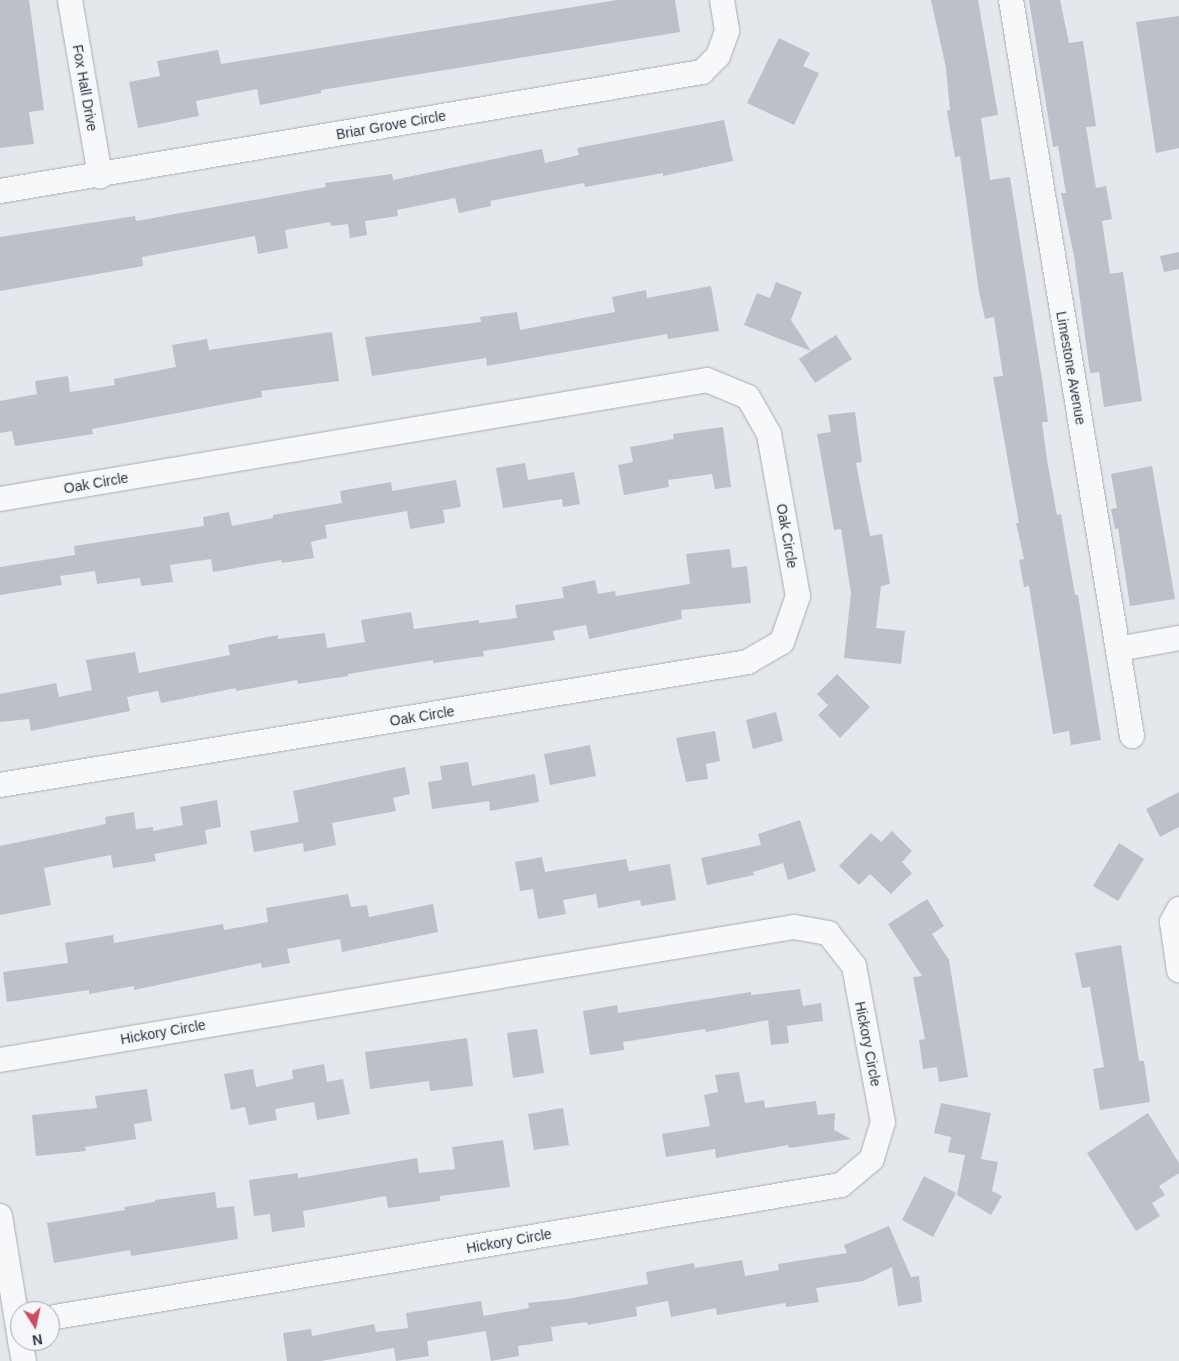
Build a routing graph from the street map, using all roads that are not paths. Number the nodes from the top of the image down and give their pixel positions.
1 (70, 0) edge
2 (722, 0) edge
3 (1011, 0) edge
4 (100, 176) junction
5 (0, 191) edge
6 (0, 499) edge
7 (1179, 638) edge
8 (1118, 649) junction
9 (1132, 736) dead end
10 (0, 785) edge
11 (1179, 909) edge
12 (1179, 970) edge
13 (0, 1060) edge
14 (0, 1216) edge
15 (12, 1301) edge
16 (60, 1316) edge

1 - 4 street, Fox Hall Drive
2 - 4 street, Briar Grove Circle
3 - 8 street, Limestone Avenue
4 - 5 street, Briar Grove Circle
6 - 10 street, Oak Circle
7 - 8 street
8 - 9 street, Limestone Avenue
11 - 12 street
13 - 16 street, Hickory Circle
14 - 15 street

